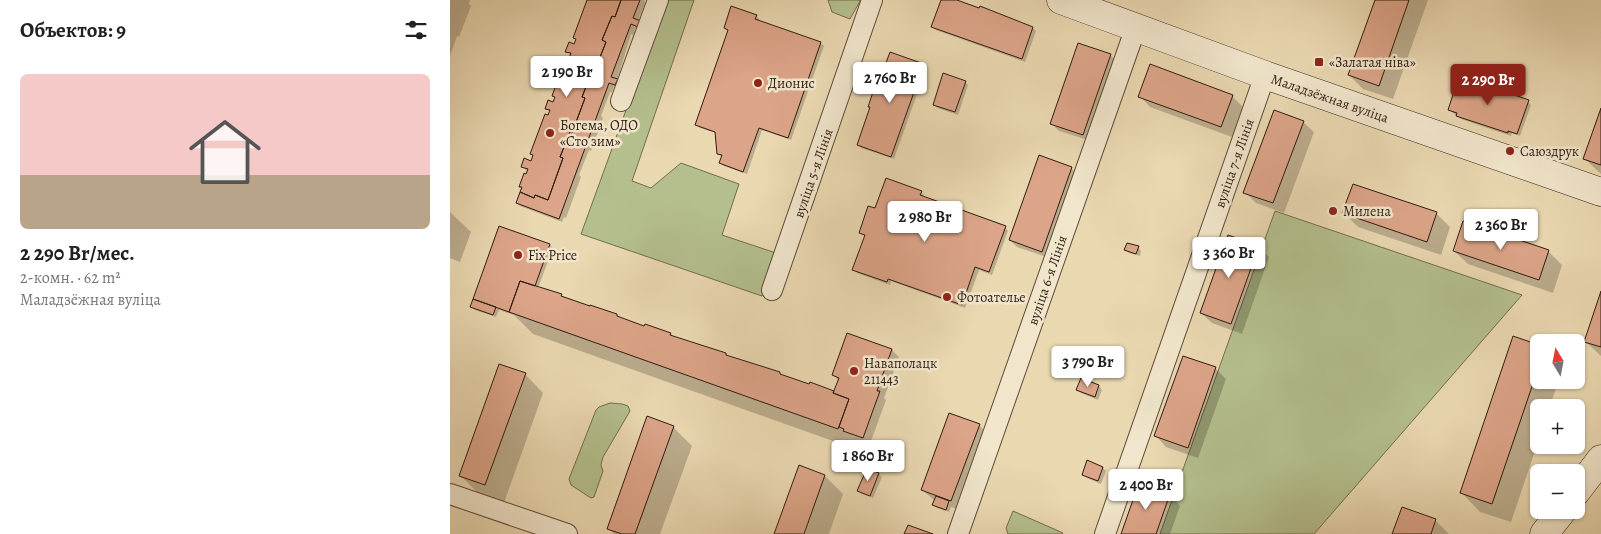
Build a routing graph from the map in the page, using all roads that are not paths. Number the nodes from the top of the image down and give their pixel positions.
1 (658, 0) edge
2 (872, 0) edge
3 (1061, 0) edge
4 (1136, 27) junction
5 (1265, 75) junction
6 (621, 101) dead end
7 (1601, 192) edge
8 (772, 290) dead end
9 (1601, 460) edge
10 (1585, 480) edge
11 (450, 494) edge
12 (1556, 519) edge
13 (567, 534) edge
14 (958, 534) edge
15 (1105, 534) edge
16 (1544, 534) edge

1 - 6 street
2 - 8 street, вуліца 5-я Лінія
3 - 4 street, Маладзёжная вуліца
4 - 5 street, Маладзёжная вуліца
4 - 14 street, вуліца 6-я Лінія
5 - 7 street, Маладзёжная вуліца
5 - 15 street, вуліца 7-я Лінія
9 - 10 street
11 - 13 street
12 - 16 street

